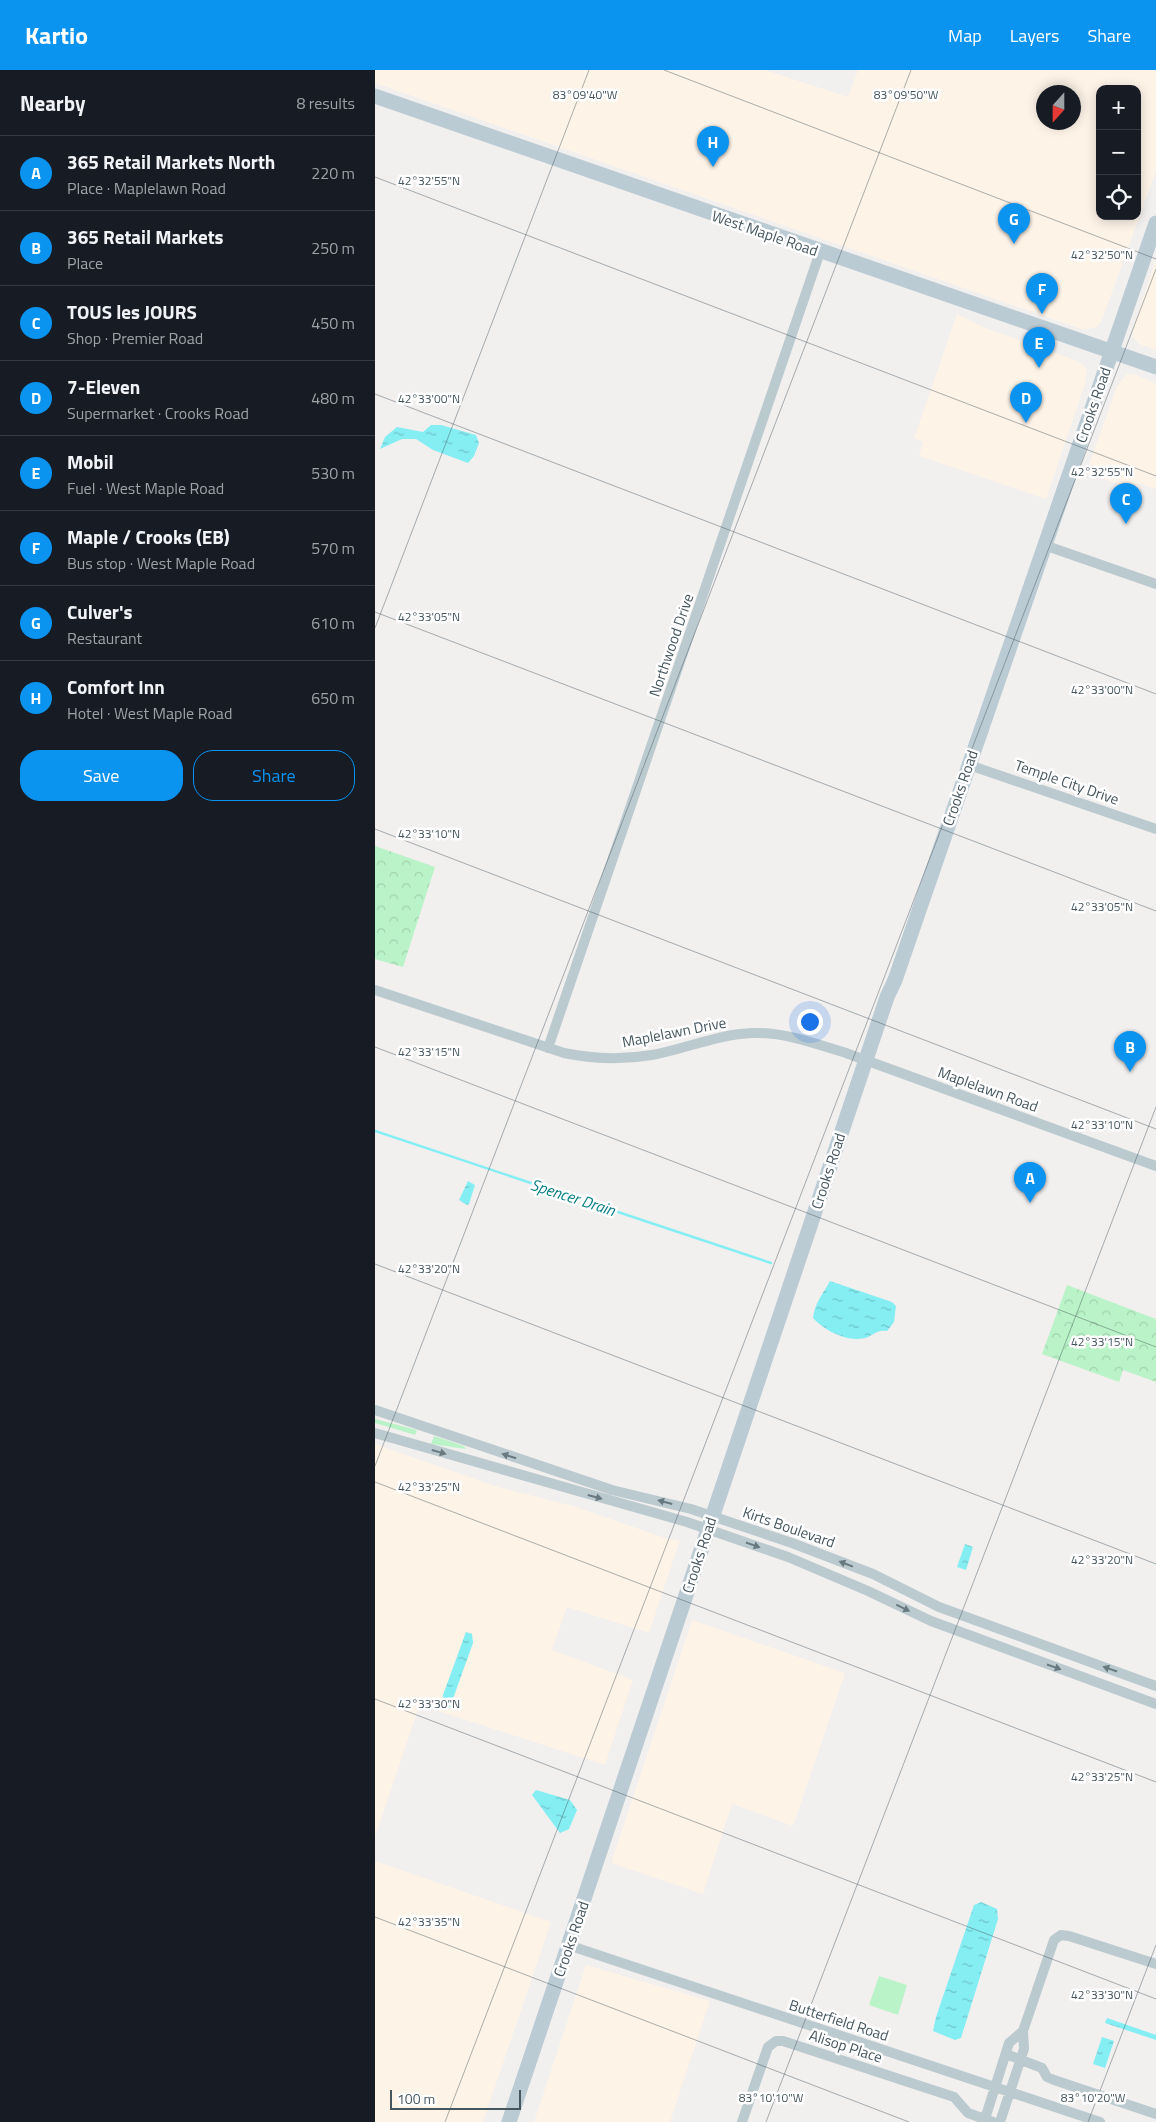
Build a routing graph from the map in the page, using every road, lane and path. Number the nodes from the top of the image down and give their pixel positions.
1 (375, 96) edge
2 (1156, 223) edge
3 (820, 252) junction
4 (1111, 353) junction
5 (1156, 367) edge
6 (1044, 545) junction
7 (1156, 584) edge
8 (969, 764) junction
9 (1156, 829) edge
10 (375, 990) edge
11 (548, 1048) junction
12 (865, 1061) junction
13 (1156, 1166) edge
14 (375, 1410) edge
15 (425, 1427) junction
16 (375, 1433) edge
17 (415, 1445) junction
18 (709, 1522) junction
19 (1156, 1686) edge
20 (1156, 1704) edge
21 (568, 1946) junction
22 (1156, 1964) edge
23 (1023, 2031) junction
24 (1006, 2054) junction
25 (1021, 2059) junction
26 (995, 2087) junction
27 (1010, 2092) junction
28 (1156, 2114) edge
29 (987, 2121) edge
30 (509, 2122) edge
31 (743, 2122) edge
32 (1000, 2122) edge
33 (1100, 2122) edge

1 - 3 main road, West Maple Road
2 - 4 main road, Crooks Road
3 - 4 main road, West Maple Road
3 - 11 street, Northwood Drive
4 - 5 main road, West Maple Road
4 - 6 main road, Crooks Road
6 - 7 street
6 - 8 main road, Crooks Road
8 - 9 street, Temple City Drive
8 - 12 main road, Crooks Road
10 - 11 street, Maplelawn Drive
11 - 12 street, Maplelawn Drive
12 - 13 street, Maplelawn Road
12 - 18 main road, Crooks Road
14 - 15 street, Kirts Boulevard
15 - 17 street
18 -> 15 street, Kirts Boulevard
16 - 17 street, Kirts Boulevard
17 -> 18 street, Kirts Boulevard
19 -> 18 street, Kirts Boulevard
18 -> 20 street, Kirts Boulevard
18 - 21 main road, Crooks Road
21 - 26 street, Butterfield Road
21 - 30 main road, Crooks Road
22 - 23 street
23 - 24 street, Alisop Place
23 - 25 street
24 - 25 street
24 - 26 street, Alisop Place
25 - 27 street
25 - 28 street
26 - 27 street, Butterfield Road
26 - 29 street, Alisop Place
27 - 32 street
27 - 33 street, Butterfield Road
29 - 31 street, Alisop Place

